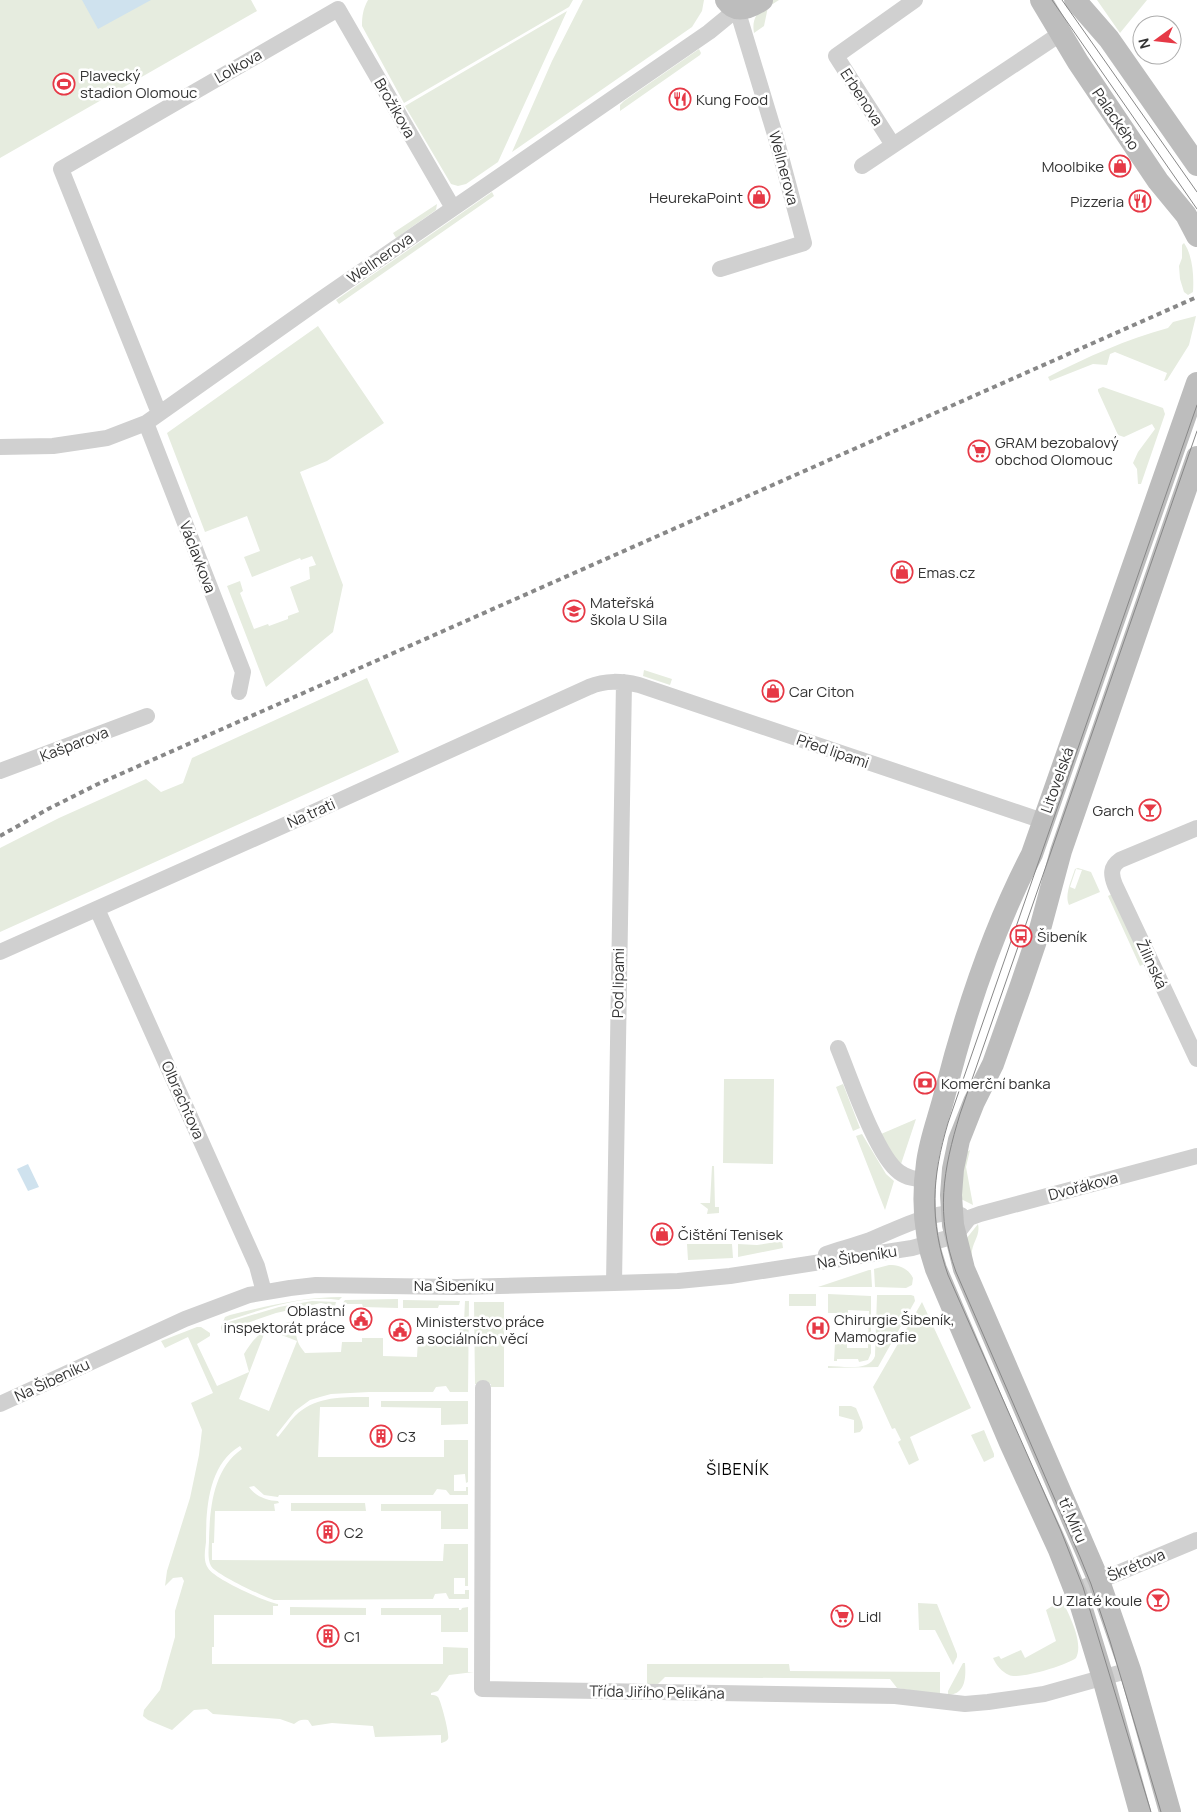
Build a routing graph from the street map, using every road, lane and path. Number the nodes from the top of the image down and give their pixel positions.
1 (762, 0) edge
2 (915, 0) edge
3 (1041, 0) edge
4 (1075, 0) edge
5 (731, 4) edge
6 (338, 9) joint
7 (1060, 34) junction
8 (893, 145) junction
9 (1197, 165) edge
10 (862, 166) dead end
11 (453, 208) junction
12 (1197, 235) edge
13 (720, 269) dead end
14 (1197, 382) edge
15 (159, 412) junction
16 (146, 423) junction
17 (0, 447) edge
18 (1197, 457) edge
19 (624, 682) junction
20 (239, 692) dead end
21 (147, 716) dead end
22 (0, 771) edge
23 (1043, 821) junction
24 (1197, 828) edge
25 (97, 909) junction
26 (0, 952) edge
27 (838, 1048) dead end
28 (1197, 1059) edge
29 (1197, 1156) edge
30 (925, 1180) junction
31 (961, 1215) junction
32 (925, 1218) junction
33 (955, 1236) junction
34 (928, 1243) junction
35 (801, 1264) junction
36 (614, 1284) junction
37 (264, 1292) junction
38 (483, 1388) dead end
39 (0, 1404) edge
40 (1197, 1540) edge
41 (1099, 1581) junction
42 (1075, 1591) junction
43 (1130, 1670) junction
44 (1103, 1678) junction
45 (1140, 1812) edge
46 (1170, 1812) edge

1 - 5 main road, Wellnerova
2 - 8 street, Erbenova
3 - 7 main road, Palackého
4 - 9 main road
5 - 11 street, Wellnerova
5 - 13 street, Wellnerova
6 - 11 street, Brožíkova
6 - 15 street, Lolkova
7 - 8 street
7 - 12 main road, Palackého
8 - 10 street
11 - 15 street, Wellnerova
14 - 23 main road, Litovelská
15 - 16 street, Wellnerova
16 - 17 street, Wellnerova
16 - 20 street, Václavkova
18 - 31 main road, Litovelská
19 - 23 street, Před lipami
19 - 25 street, Na trati
19 - 36 street, Pod lipami
21 - 22 street, Kašparova
23 - 30 main road, Litovelská
24 - 28 street, Žilinská
25 - 26 street, Na trati
25 - 37 street, Olbrachtova
27 - 30 street
29 - 31 street, Dvořákova
30 - 32 main road, Litovelská
31 - 32 street, Dvořákova
31 - 33 main road, Litovelská
32 - 34 main road, Litovelská
32 - 35 street, Dvořákova
33 - 34 street, Na Šibeníku
33 - 41 main road, tř. Míru
34 - 35 street, Na Šibeníku
34 - 42 main road, tř. Míru
35 - 36 street, Na Šibeníku
36 - 37 street, Na Šibeníku
37 - 39 street, Na Šibeníku
38 - 44 street, Třída Jiřího Pelikána
40 - 41 street, Škrétova
41 - 42 street, Škrétova
41 - 43 main road, tř. Míru
42 - 44 main road, tř. Míru
43 - 44 street, Třída Jiřího Pelikána
43 - 46 main road, tř. Míru
44 - 45 main road, tř. Míru

